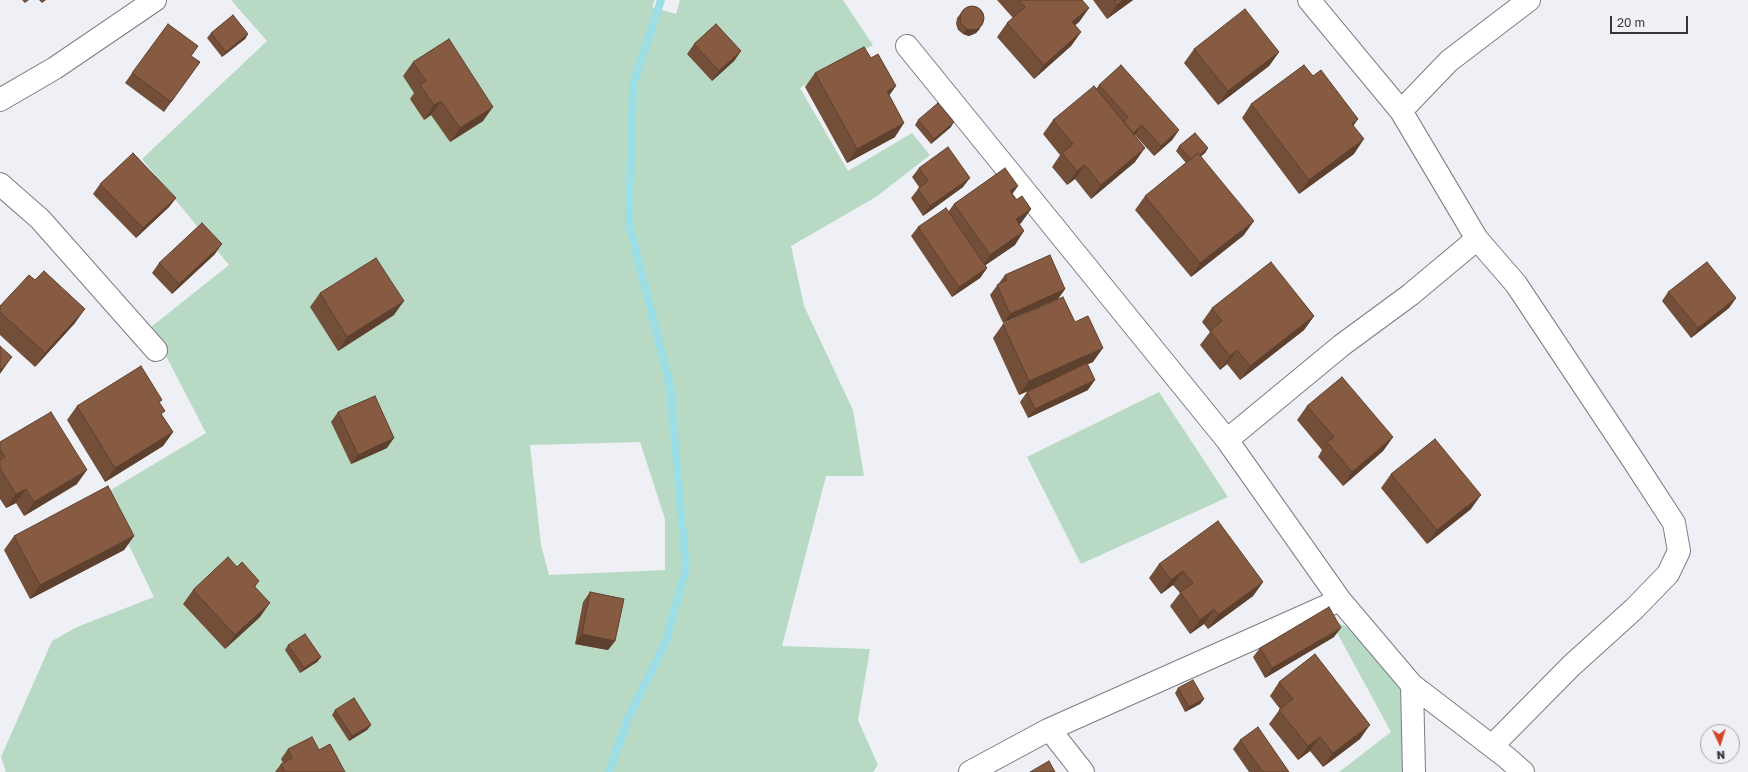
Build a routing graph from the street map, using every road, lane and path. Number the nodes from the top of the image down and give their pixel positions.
1 (154, 0) edge
2 (1309, 0) edge
3 (1529, 0) edge
4 (907, 46) dead end
5 (0, 100) edge
6 (1401, 111) junction
7 (0, 184) edge
8 (1477, 239) junction
9 (156, 350) dead end
10 (1226, 440) junction
11 (1340, 600) junction
12 (1412, 685) junction
13 (1050, 730) junction
14 (1492, 746) junction
15 (970, 772) edge
16 (1083, 772) edge
17 (1414, 772) edge
18 (1522, 772) edge

1 - 5 street
2 - 6 street
3 - 6 street
4 - 10 street
6 - 8 street
7 - 9 street
8 - 10 street
8 - 14 street
10 - 11 street
11 - 12 street
11 - 13 street
12 - 14 street
12 - 17 street
13 - 15 street
13 - 16 street
14 - 18 street

